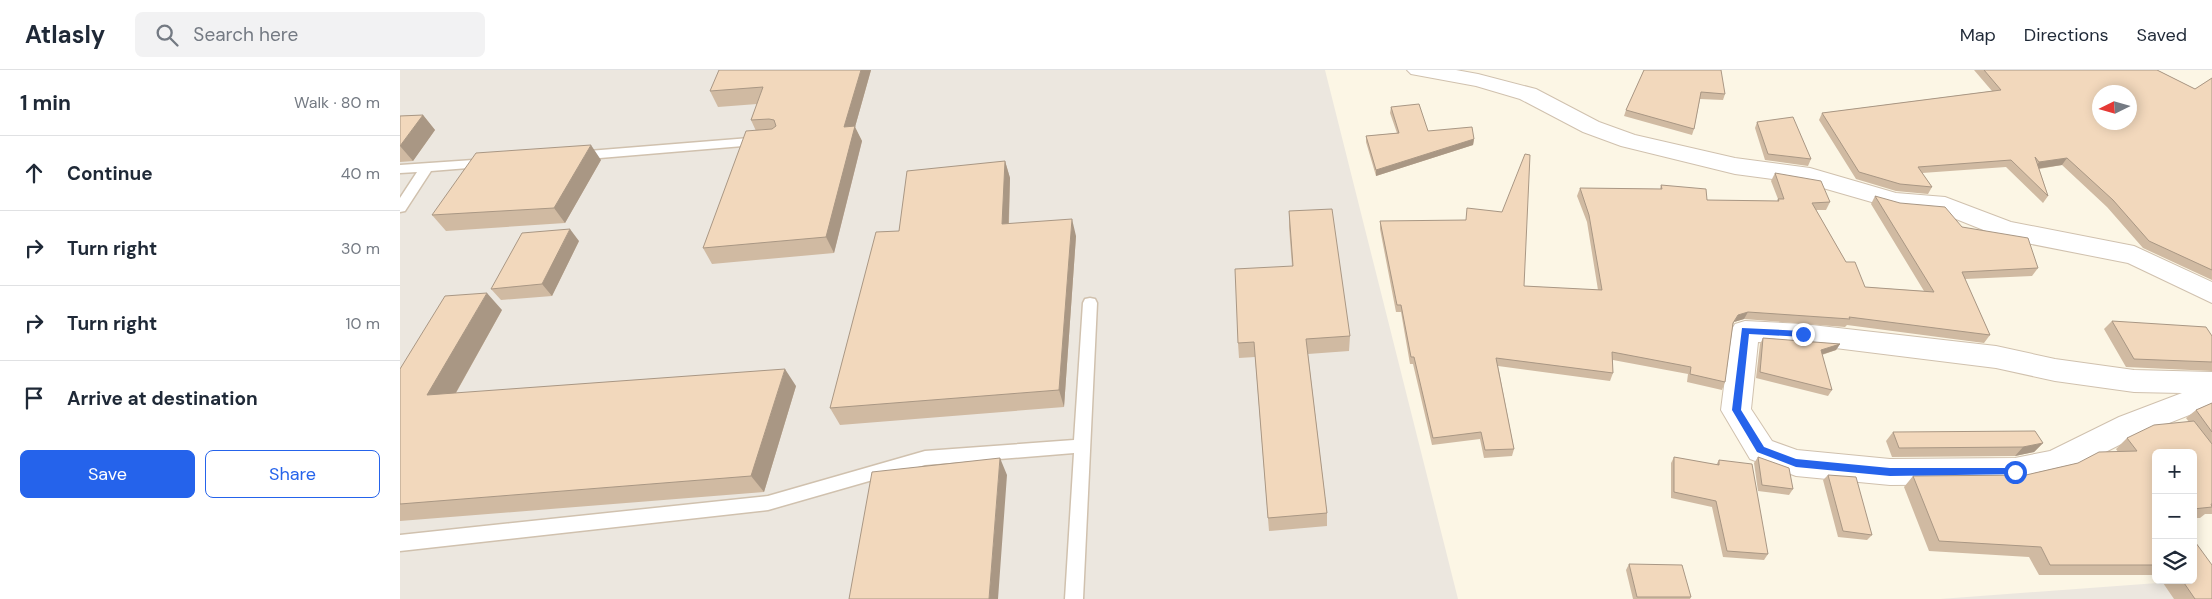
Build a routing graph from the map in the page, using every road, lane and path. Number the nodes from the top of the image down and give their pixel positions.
1 (1418, 70) edge
2 (776, 140) edge
3 (563, 157) edge
4 (505, 161) edge
5 (427, 167) junction
6 (400, 169) edge
7 (400, 208) edge
8 (2212, 293) edge
9 (1090, 303) dead end
10 (2212, 383) edge
11 (2212, 394) edge
12 (1082, 446) junction
13 (400, 543) edge
14 (1074, 599) edge

1 - 8 street
2 - 3 lane
4 - 5 lane
5 - 6 lane
5 - 7 lane
9 - 12 lane
10 - 11 street
12 - 13 lane
12 - 14 lane

